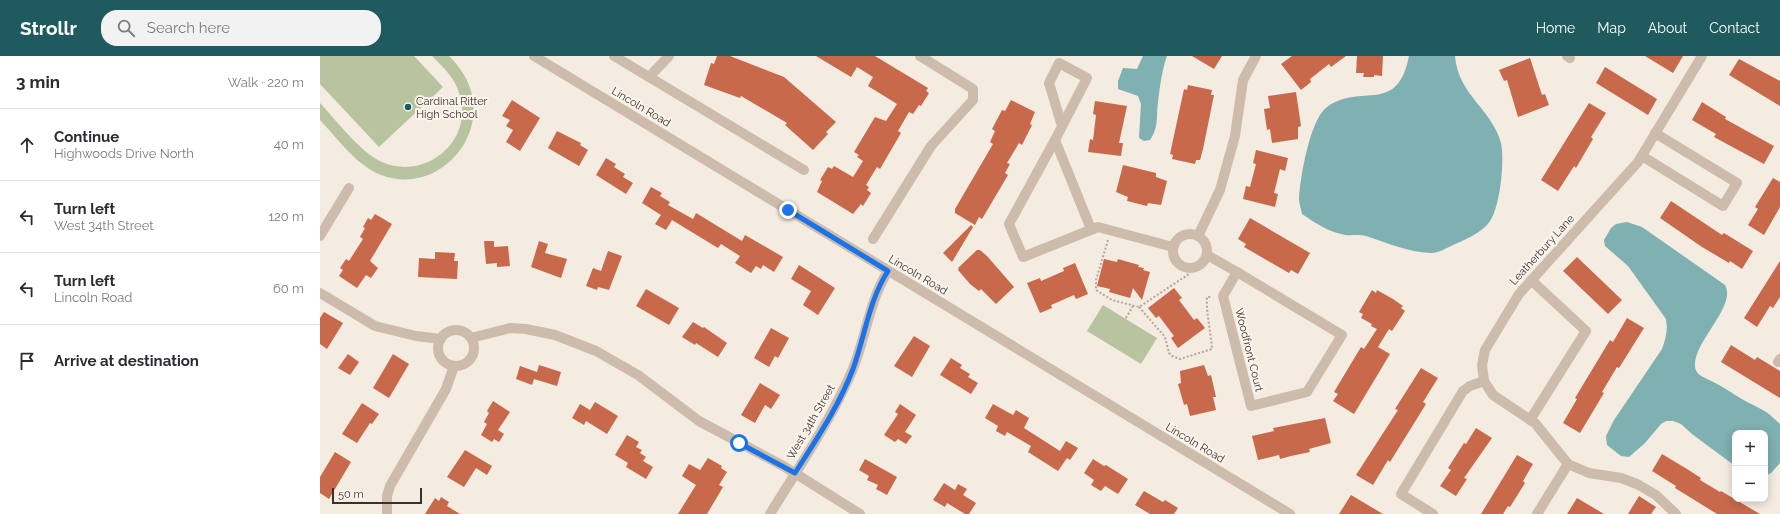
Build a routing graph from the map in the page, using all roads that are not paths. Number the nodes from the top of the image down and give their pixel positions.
1 (534, 56) edge
2 (614, 56) edge
3 (669, 56) edge
4 (920, 56) edge
5 (1256, 56) edge
6 (1702, 56) edge
7 (649, 77) junction
8 (1062, 126) junction
9 (1655, 133) junction
10 (1055, 140) junction
11 (1642, 156) junction
12 (804, 170) dead end
13 (349, 188) dead end
14 (1091, 229) junction
15 (320, 236) edge
16 (1198, 236) junction
17 (872, 239) dead end
18 (1173, 247) junction
19 (1206, 255) junction
20 (888, 271) junction
21 (1237, 272) junction
22 (1531, 280) junction
23 (320, 293) edge
24 (471, 338) junction
25 (441, 339) junction
26 (454, 366) junction
27 (1484, 381) junction
28 (1530, 420) junction
29 (1568, 464) junction
30 (795, 473) junction
31 (387, 514) edge
32 (770, 514) edge
33 (860, 514) edge
34 (1290, 514) edge
35 (1433, 514) edge
36 (1538, 514) edge
37 (1676, 514) edge

1 - 20 street, Lincoln Road
2 - 7 street
3 - 7 street
4 - 17 street
5 - 16 street
6 - 9 street, Leatherbury Lane
7 - 12 street
8 - 8 street
8 - 10 street
9 - 11 street, Leatherbury Lane
9 - 11 street
10 - 14 street
10 - 14 street
11 - 22 street, Leatherbury Lane
13 - 15 street
14 - 18 street
16 - 18 street
16 - 19 street
18 - 19 street
19 - 21 street, Woodfront Court
20 - 30 street, West 34th Street
20 - 34 street, Lincoln Road
21 - 21 street, Woodfront Court
22 - 27 street, Leatherbury Lane
22 - 28 street
23 - 25 street
24 - 25 street
24 - 26 street
24 - 30 street
25 - 26 street
26 - 31 street
27 - 28 street
27 - 35 street
28 - 29 street
29 - 36 street
29 - 37 street
30 - 32 street, West 34th Street
30 - 33 street

